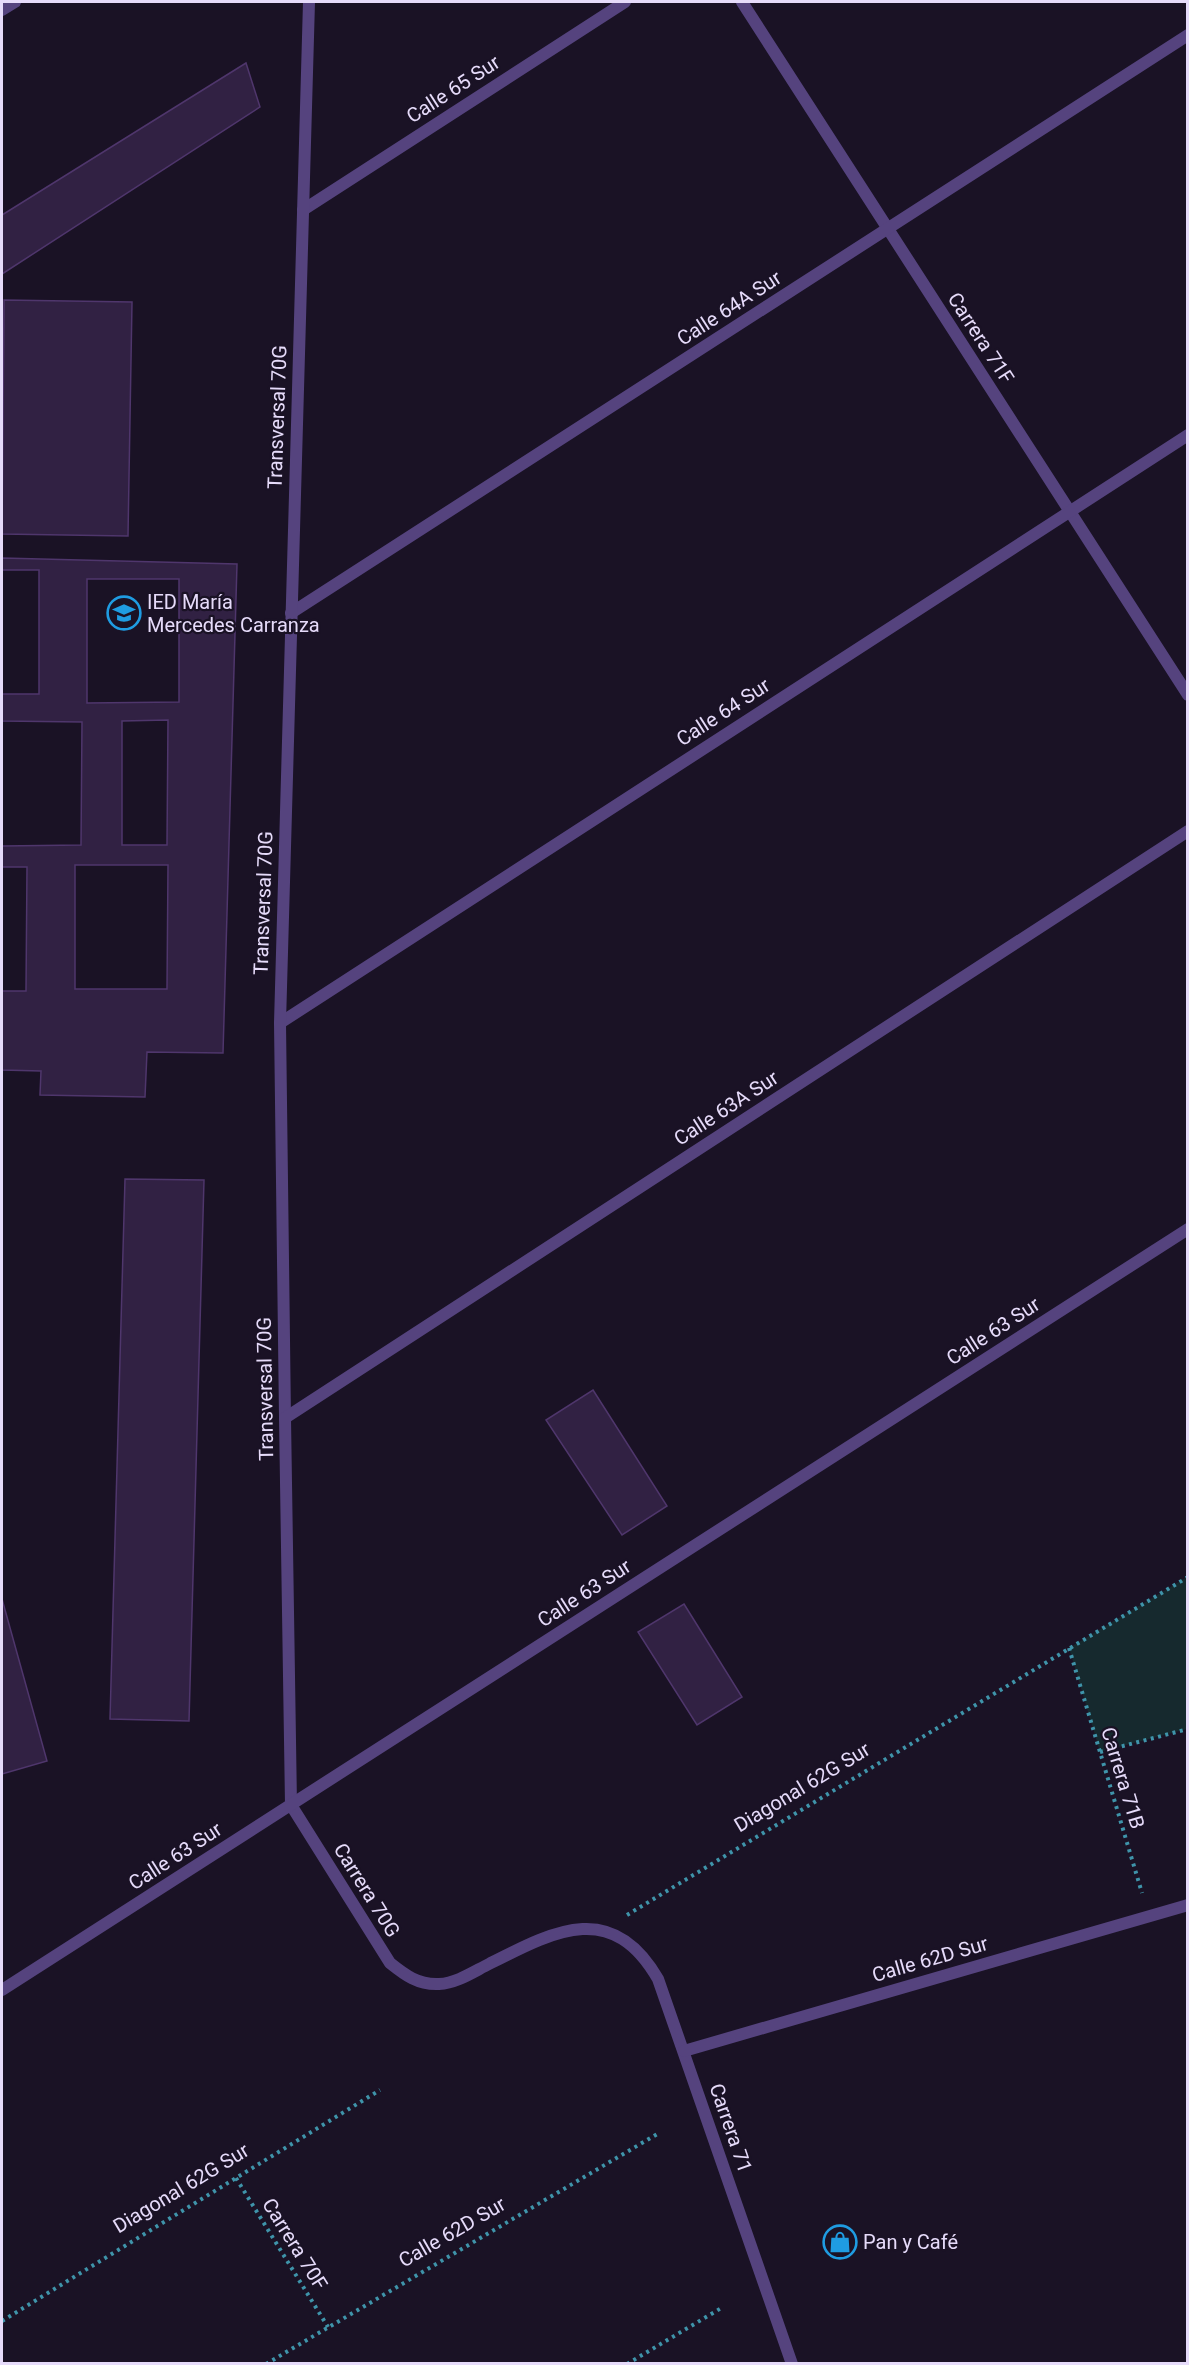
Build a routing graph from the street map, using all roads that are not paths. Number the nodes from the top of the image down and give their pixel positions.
1 (15, 2) edge
2 (309, 2) edge
3 (625, 2) edge
4 (742, 2) edge
5 (2, 10) edge
6 (1188, 35) edge
7 (303, 210) junction
8 (888, 228) junction
9 (1188, 435) edge
10 (1070, 511) junction
11 (291, 613) junction
12 (1188, 695) edge
13 (1188, 831) edge
14 (280, 1023) junction
15 (1188, 1229) edge
16 (285, 1418) junction
17 (291, 1805) junction
18 (1188, 1905) edge
19 (600, 1931) joint
20 (2, 1990) edge
21 (684, 2051) junction
22 (792, 2364) edge

1 - 5 street
2 - 7 street, Transversal 70G
3 - 7 street, Calle 65 Sur
4 - 8 street, Carrera 71F
6 - 8 street, Calle 64A Sur
7 - 11 street, Transversal 70G
8 - 10 street, Carrera 71F
8 - 11 street, Calle 64A Sur
9 - 10 street, Calle 64 Sur
10 - 12 street, Carrera 71F
10 - 14 street, Calle 64 Sur
11 - 14 street, Transversal 70G
13 - 16 street, Calle 63A Sur
14 - 16 street, Transversal 70G
15 - 17 street, Calle 63 Sur
16 - 17 street, Transversal 70G
17 - 19 street, Carrera 70G
17 - 20 street, Calle 63 Sur
18 - 21 street, Calle 62D Sur
19 - 21 street, Carrera 71
21 - 22 street, Carrera 71

